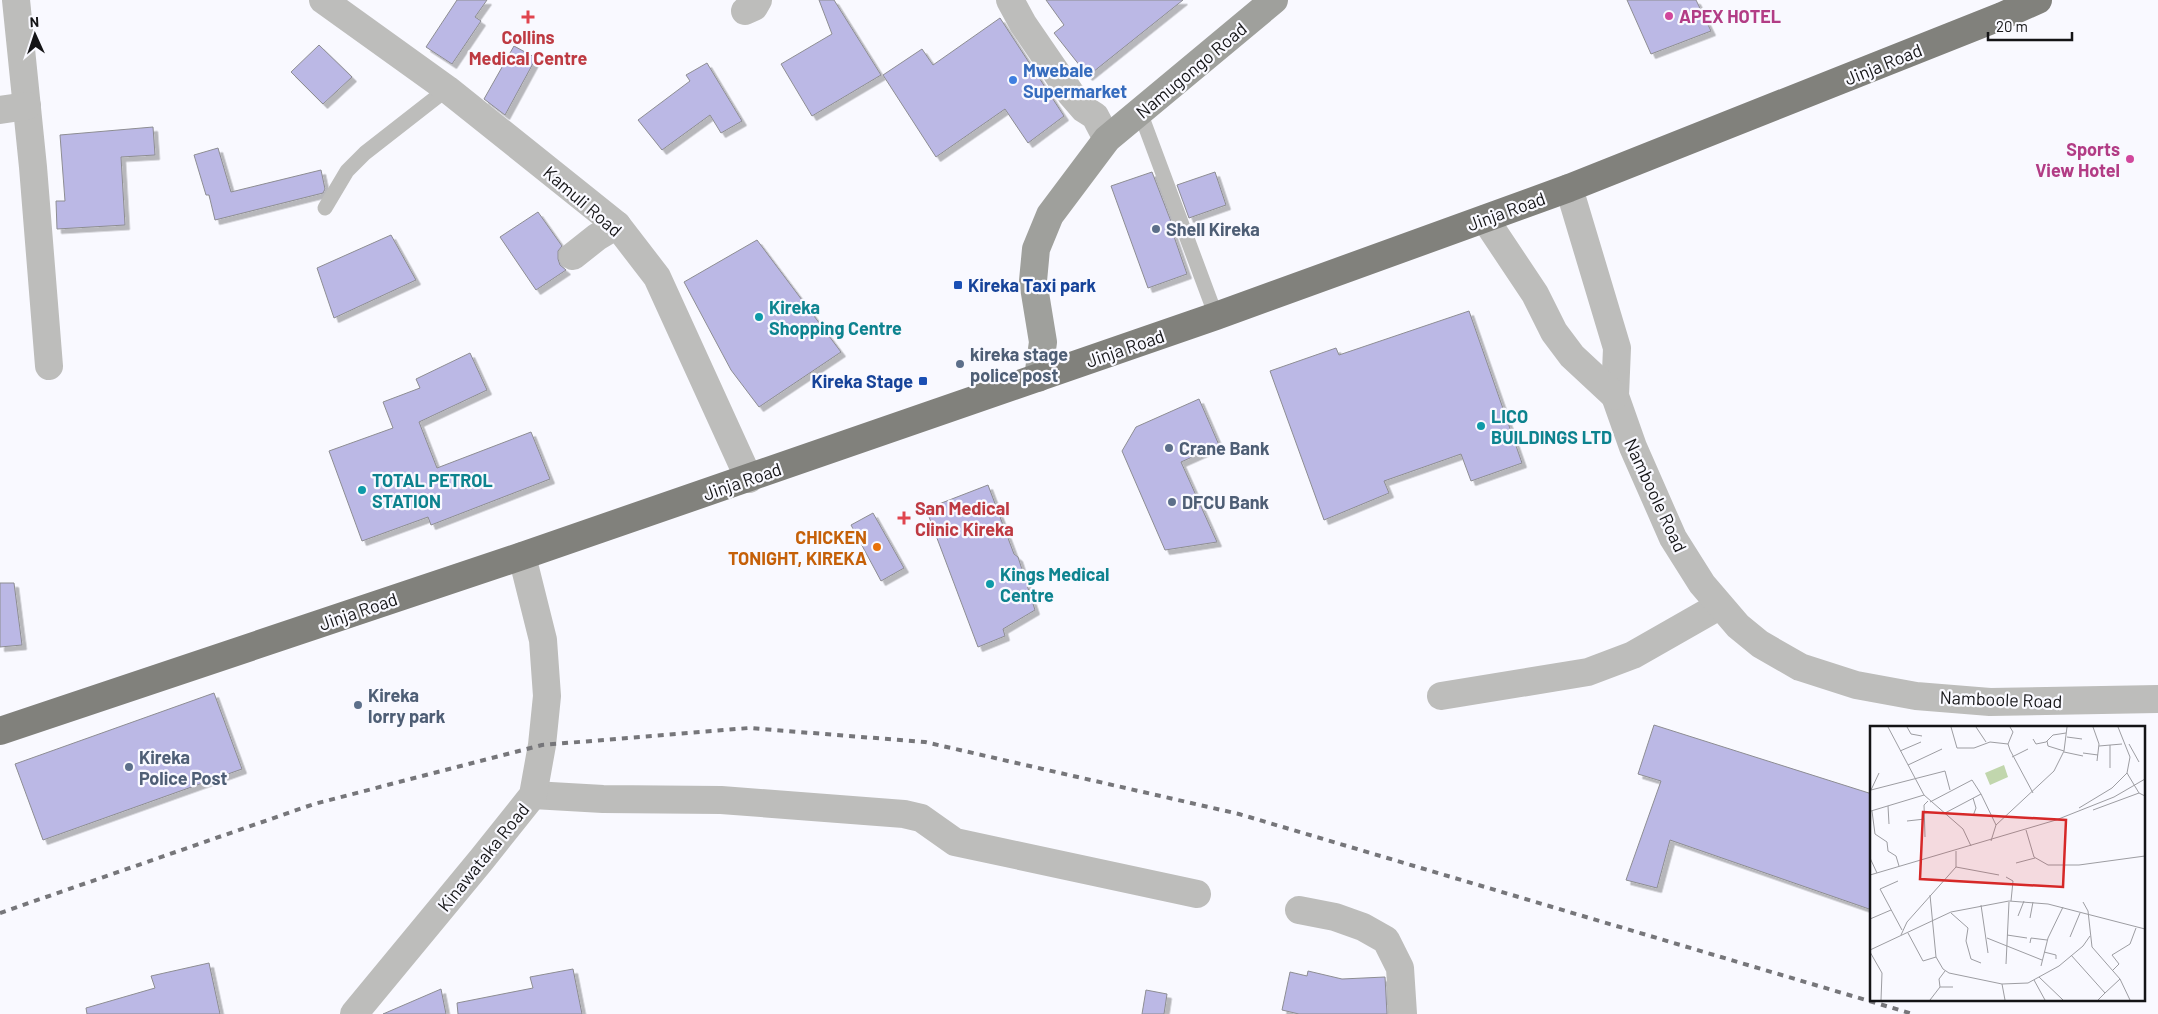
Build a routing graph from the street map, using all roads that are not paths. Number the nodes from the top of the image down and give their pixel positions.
1 (16, 0) edge
2 (1010, 0) edge
3 (1274, 0) edge
4 (2028, 0) edge
5 (2038, 0) edge
6 (2054, 0) edge
7 (326, 1) edge
8 (2002, 16) junction
9 (447, 89) junction
10 (27, 106) junction
11 (0, 110) edge
12 (1140, 112) junction
13 (1107, 138) junction
14 (1569, 188) junction
15 (326, 208) dead end
16 (1485, 219) junction
17 (617, 225) junction
18 (573, 256) dead end
19 (1216, 316) junction
20 (49, 366) dead end
21 (1038, 378) junction
22 (1614, 396) junction
23 (749, 478) junction
24 (522, 556) junction
25 (1719, 606) junction
26 (1441, 696) dead end
27 (2158, 699) edge
28 (0, 731) edge
29 (533, 794) junction
30 (1197, 894) dead end
31 (1299, 910) dead end
32 (354, 1014) edge
33 (1403, 1014) edge

1 - 10 street
2 - 13 street
3 - 12 main road, Namugongo Road
4 - 8 highway
5 - 8 highway, Jinja Road
6 - 8 highway
7 - 9 street, Kamuli Road
8 - 14 highway, Jinja Road
9 - 15 lane
9 - 17 street, Kamuli Road
10 - 11 street
10 - 20 street
12 - 13 main road, Namugongo Road
12 - 19 lane
13 - 21 main road, Namugongo Road
14 - 16 highway, Jinja Road
14 - 22 street, Namboole Road
16 - 19 highway, Jinja Road
16 - 22 street
17 - 18 street
17 - 23 street, Kamuli Road
19 - 21 highway, Jinja Road
21 - 23 highway, Jinja Road
22 - 25 street, Namboole Road
23 - 24 highway, Jinja Road
24 - 28 highway, Jinja Road
24 - 29 street, Kinawataka Road
25 - 26 street
25 - 27 street, Namboole Road
29 - 30 street
29 - 32 street, Kinawataka Road
31 - 33 street

